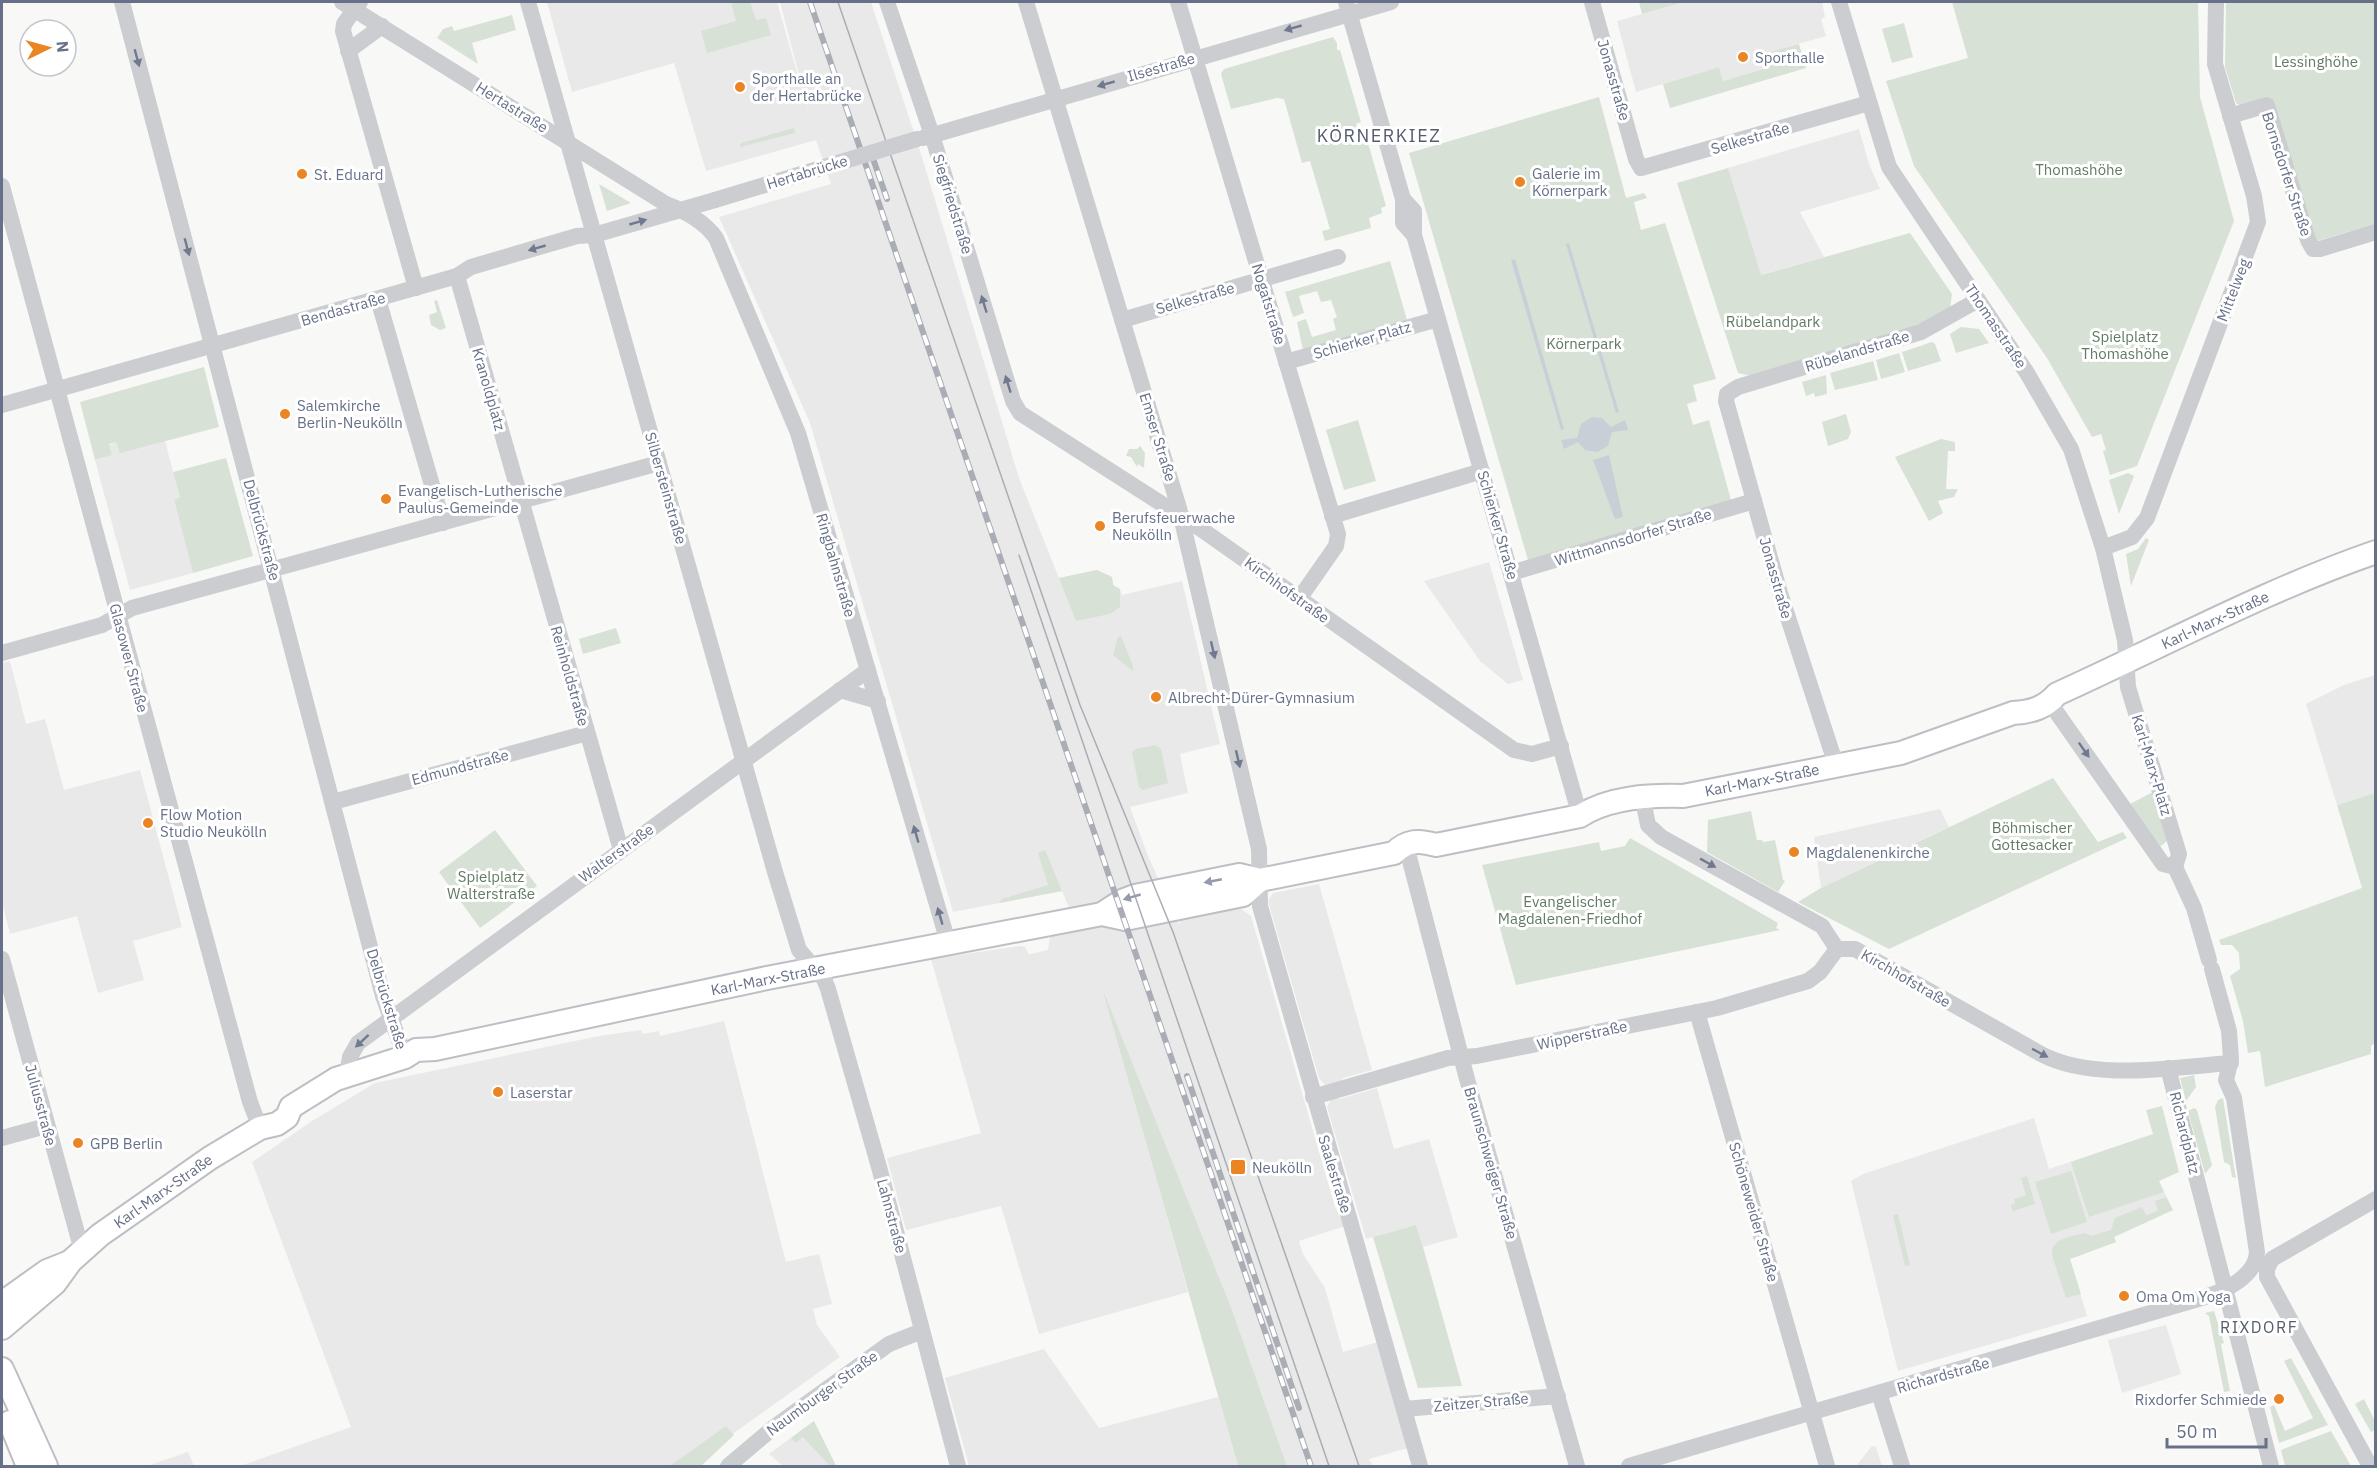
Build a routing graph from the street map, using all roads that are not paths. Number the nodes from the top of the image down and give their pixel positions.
1 (122, 2) edge
2 (528, 2) edge
3 (887, 2) edge
4 (1026, 2) edge
5 (1178, 2) edge
6 (1391, 2) edge
7 (1592, 2) edge
8 (1839, 2) edge
9 (2216, 2) edge
10 (352, 4) edge
11 (1348, 7) edge
12 (381, 26) junction
13 (348, 51) junction
14 (1194, 58) junction
15 (1055, 99) junction
16 (1869, 103) junction
17 (2230, 116) junction
18 (924, 137) junction
19 (568, 142) junction
20 (1636, 159) joint
21 (2, 186) edge
22 (683, 210) junction
23 (2376, 232) edge
24 (594, 235) junction
25 (1338, 257) dead end
26 (457, 276) junction
27 (1262, 279) junction
28 (416, 288) junction
29 (378, 299) junction
30 (1978, 300) junction
31 (1438, 319) junction
32 (1122, 320) junction
33 (213, 346) junction
34 (1286, 362) junction
35 (57, 390) junction
36 (1731, 390) joint
37 (2, 405) edge
38 (1016, 408) joint
39 (659, 463) junction
40 (1482, 471) junction
41 (1754, 501) junction
42 (520, 502) junction
43 (1181, 516) junction
44 (1332, 516) junction
45 (443, 523) junction
46 (2103, 548) junction
47 (2376, 552) edge
48 (272, 570) junction
49 (1512, 573) junction
50 (1299, 599) junction
51 (117, 616) junction
52 (2, 653) edge
53 (2126, 662) junction
54 (868, 670) junction
55 (840, 690) junction
56 (2054, 698) junction
57 (878, 701) junction
58 (587, 733) junction
59 (1561, 746) junction
60 (743, 761) junction
61 (1836, 765) junction
62 (1683, 795) junction
63 (333, 802) junction
64 (1645, 810) junction
65 (1580, 816) junction
66 (621, 850) junction
67 (1402, 855) junction
68 (2175, 867) junction
69 (1260, 880) junction
70 (948, 942) junction
71 (1837, 949) junction
72 (2, 959) edge
73 (815, 969) junction
74 (1697, 1012) junction
75 (392, 1018) junction
76 (405, 1057) junction
77 (1462, 1057) junction
78 (2230, 1063) junction
79 (2160, 1068) junction
80 (346, 1074) junction
81 (1313, 1097) junction
82 (46, 1126) junction
83 (260, 1128) junction
84 (2, 1138) edge
85 (2376, 1199) edge
86 (76, 1256) junction
87 (2226, 1287) junction
88 (2, 1303) edge
89 (2, 1328) edge
90 (922, 1331) junction
91 (2, 1369) edge
92 (1879, 1393) junction
93 (1558, 1396) junction
94 (2, 1401) edge
95 (1404, 1409) junction
96 (1812, 1413) junction
97 (28, 1467) edge
98 (46, 1467) edge
99 (728, 1467) edge
100 (958, 1467) edge
101 (1420, 1467) edge
102 (1577, 1467) edge
103 (1629, 1467) edge
104 (1827, 1467) edge
105 (1902, 1467) edge
106 (2271, 1467) edge
107 (2370, 1467) edge

1 -> 33 street, Delbrückstraße
2 - 19 street, Silbersteinstraße
3 - 18 street, Siegfriedstraße
4 - 15 street, Emser Straße
5 - 14 street, Nogatstraße
6 - 11 street, Ilsestraße
7 - 20 street, Jonasstraße
8 - 16 street, Thomasstraße
9 - 17 street, Mittelweg
10 - 12 street, Hertastraße
10 - 13 street
11 -> 14 street, Ilsestraße
11 - 31 street, Schierker Straße
12 - 13 street
12 - 19 street, Hertastraße
13 - 28 street
14 -> 15 street, Ilsestraße
14 - 27 street, Nogatstraße
15 - 18 street, Ilsestraße
15 - 32 street, Emser Straße
16 - 20 street, Selkestraße
16 - 30 street, Thomasstraße
17 - 23 street, Bornsdorfer Straße
17 - 46 street, Mittelweg
18 - 22 street, Hertabrücke, bridge
38 -> 18 street, Siegfriedstraße
19 - 22 street, Hertastraße
19 - 24 street, Silbersteinstraße
21 - 35 street, Glasower Straße
24 -> 22 street, Bendastraße
22 - 54 street, Ringbahnstraße
24 -> 26 street, Bendastraße
24 - 39 street, Silbersteinstraße
25 - 27 street, Selkestraße
26 - 28 street, Bendastraße
26 - 42 street, Kranoldplatz
27 - 32 street, Selkestraße
27 - 34 street, Nogatstraße
28 - 29 street, Bendastraße
29 - 33 street, Bendastraße
29 - 45 street
30 - 36 street, Rübelandstraße
30 - 46 street, Thomasstraße
31 - 34 street, Schierker Platz
31 - 40 street, Schierker Straße
32 - 43 street, Emser Straße
33 - 35 street, Bendastraße
33 - 48 street, Delbrückstraße
34 - 44 street, Nogatstraße
35 - 37 street, Bendastraße
35 - 51 street, Glasower Straße
36 - 41 street, Jonasstraße
38 - 43 street, Kirchhofstraße
39 - 42 street
39 - 60 street, Silbersteinstraße
40 - 44 street
40 - 49 street, Schierker Straße
41 - 49 street, Wittmannsdorfer Straße
41 - 61 street, Jonasstraße
42 - 45 street
42 - 58 street, Reinholdstraße
43 - 50 street, Kirchhofstraße
43 -> 69 street, Emser Straße
44 - 50 street, Nogatstraße
45 - 48 street
46 - 53 street, Thomasstraße
47 - 53 main road, Karl-Marx-Straße
48 - 51 street
48 - 63 street, Delbrückstraße
49 - 59 street, Schierker Straße
50 - 59 street, Kirchhofstraße
51 - 52 street
51 - 83 street, Glasower Straße
53 - 56 main road, Karl-Marx-Straße
53 - 68 street, Karl-Marx-Platz
54 - 55 street, Walterstraße
54 - 57 street, Ringbahnstraße
55 - 57 street
55 - 60 street, Walterstraße
56 - 61 main road, Karl-Marx-Straße
56 -> 68 street, Karl-Marx-Platz
70 -> 57 street, Ringbahnstraße
58 - 63 street, Edmundstraße
58 - 66 street, Reinholdstraße
59 - 65 street, Schierker Straße
60 - 66 street, Walterstraße
60 - 73 street, Silbersteinstraße
61 - 62 main road, Karl-Marx-Straße
62 - 64 main road, Karl-Marx-Straße
62 - 65 main road, Karl-Marx-Straße
63 - 75 street, Delbrückstraße
64 - 65 main road, Karl-Marx-Straße
64 -> 71 street
65 - 67 main road, Karl-Marx-Straße
66 - 75 street, Walterstraße
67 - 69 main road, Karl-Marx-Straße
67 - 77 street, Braunschweiger Straße
68 - 78 street, Karl-Marx-Platz
69 - 70 main road, Karl-Marx-Straße
69 - 81 street, Saalestraße
70 - 73 main road, Karl-Marx-Straße
71 - 74 street, Wipperstraße
71 -> 79 street, Kirchhofstraße
72 - 82 street, Juliusstraße
73 - 76 main road, Karl-Marx-Straße
73 - 90 street, Lahnstraße
74 - 77 street, Wipperstraße
74 - 96 street, Schöneweider Straße
75 - 76 street, Delbrückstraße
75 -> 80 street
76 - 80 main road, Karl-Marx-Straße
77 - 81 street, Wipperstraße
77 - 93 street, Braunschweiger Straße
78 - 79 street
78 - 87 street, Richardstraße
79 - 87 street, Richardplatz
80 - 83 main road, Karl-Marx-Straße
81 - 95 street, Saalestraße
82 - 84 street
82 - 86 street, Juliusstraße
83 - 86 main road, Karl-Marx-Straße
85 - 107 street
86 - 88 main road, Karl-Marx-Straße
86 - 89 main road, Karl-Marx-Straße
87 - 92 street, Richardstraße
87 - 106 street, Richardplatz
90 - 99 street, Naumburger Straße
90 - 100 street, Lahnstraße
91 - 98 main road
92 - 96 street, Richardstraße
92 - 105 street
93 - 95 street, Zeitzer Straße
93 - 102 street, Braunschweiger Straße
94 - 97 main road
95 - 101 street, Saalestraße
96 - 103 street, Richardstraße
96 - 104 street, Schöneweider Straße

